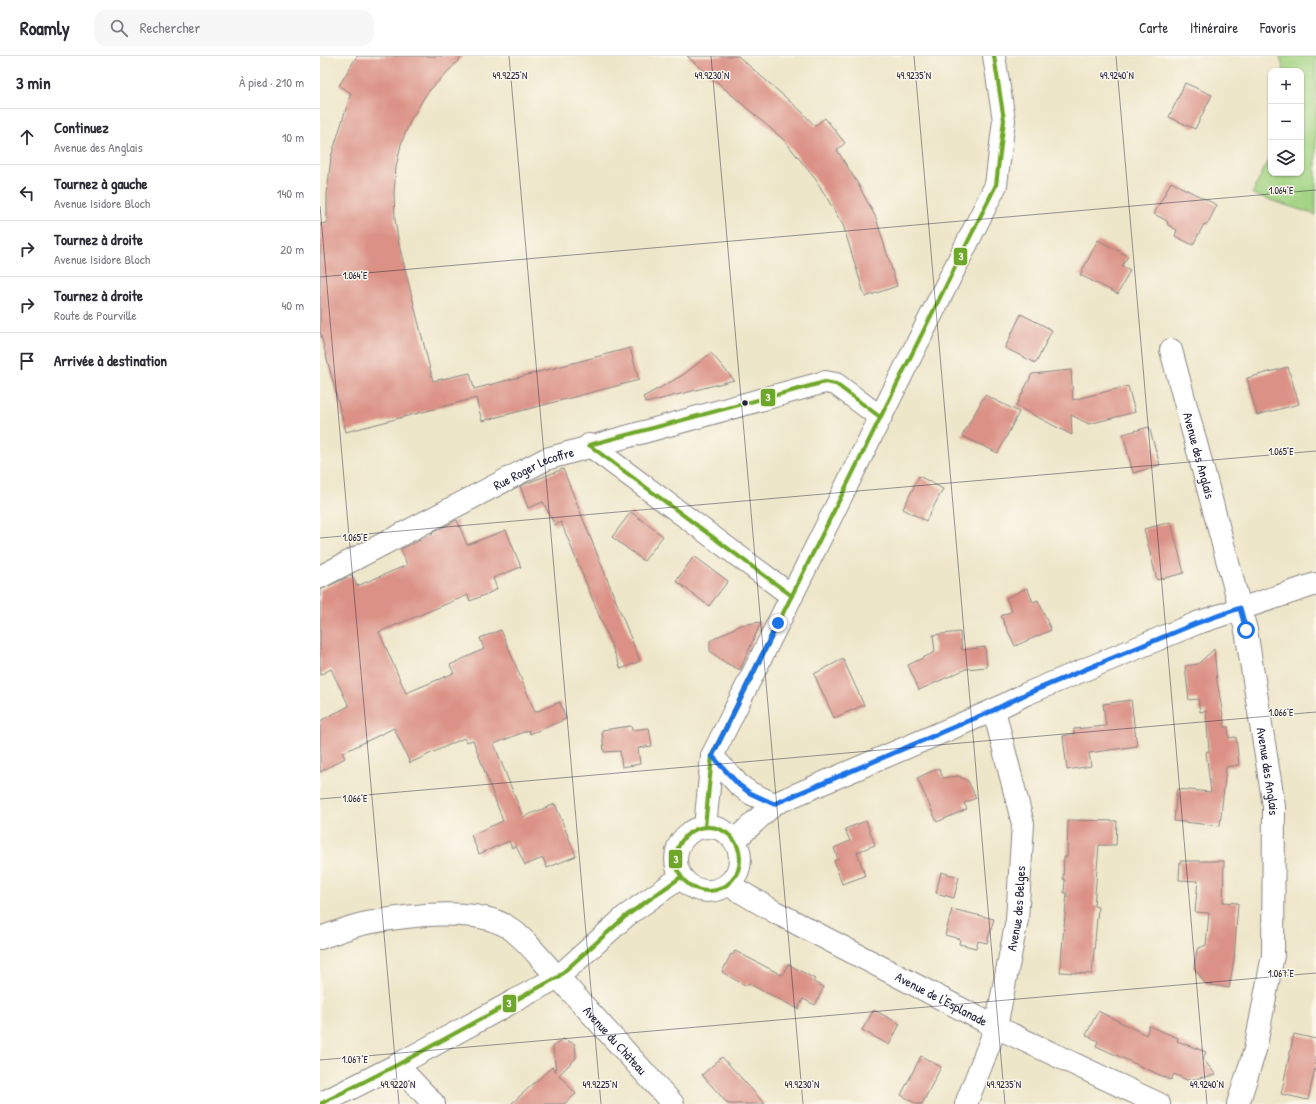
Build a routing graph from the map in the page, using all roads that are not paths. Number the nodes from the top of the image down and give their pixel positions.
1 (994, 56) edge
2 (1171, 350) dead end
3 (880, 417) junction
4 (589, 446) junction
5 (320, 578) edge
6 (1316, 584) edge
7 (792, 596) junction
8 (1240, 608) junction
9 (994, 710) junction
10 (712, 756) junction
11 (774, 804) junction
12 (705, 827) junction
13 (735, 840) junction
14 (681, 877) junction
15 (729, 885) junction
16 (320, 938) edge
17 (558, 977) junction
18 (996, 1027) junction
19 (397, 1065) junction
20 (320, 1104) edge
21 (434, 1104) edge
22 (673, 1104) edge
23 (966, 1104) edge
24 (1159, 1104) edge
25 (1238, 1104) edge

1 - 3 street
2 - 8 street, Avenue des Anglais
3 - 4 street
3 - 7 street
4 - 5 street, Rue Roger Lecoffre
4 - 7 street, Rue Roger Lecoffre
6 - 8 street
7 - 10 street
8 - 9 street
8 - 25 street, Avenue des Anglais
9 - 11 street
9 - 18 street, Avenue des Belges
10 - 11 street
10 - 12 street
11 - 13 street
12 - 13 street
12 - 14 street
13 - 15 street
14 - 15 street
14 - 17 street
15 - 18 street, Avenue de l'Esplanade
16 - 17 street, Avenue du Château
17 - 19 street
17 - 22 street, Avenue du Château
18 - 23 street, Avenue des Belges
18 - 24 street, Avenue de l'Esplanade
19 - 20 street
19 - 21 street

